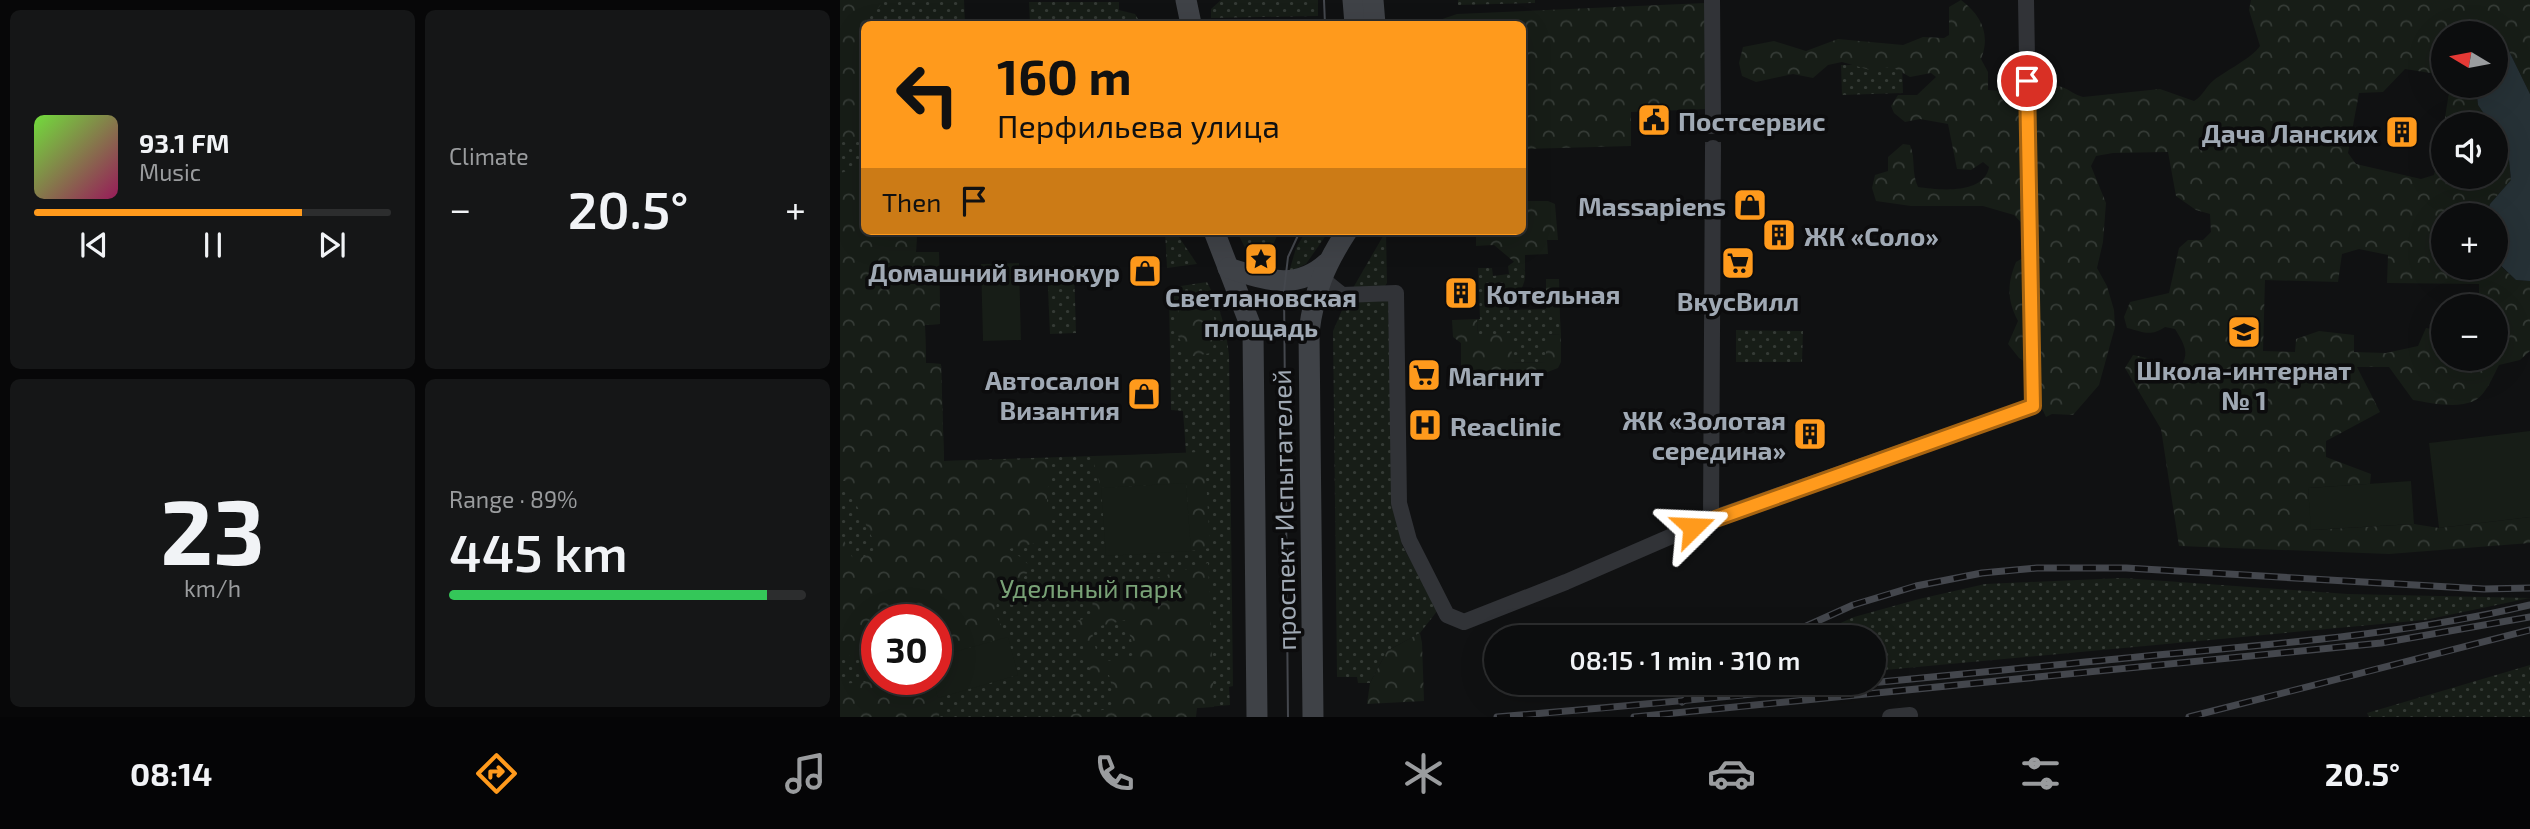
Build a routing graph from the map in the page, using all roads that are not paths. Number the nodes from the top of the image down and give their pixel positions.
1 (1186, 0) edge
2 (1192, 0) edge
3 (1353, 0) edge
4 (1373, 0) edge
5 (1712, 0) edge
6 (2026, 0) edge
7 (1190, 21) edge
8 (1191, 21) edge
9 (1355, 21) edge
10 (1375, 21) edge
11 (1713, 118) tunnel mouth
12 (1713, 148) tunnel mouth
13 (1216, 235) edge
14 (1345, 235) edge
15 (1228, 268) junction
16 (1324, 270) junction
17 (1711, 519) junction
18 (1910, 715) dead end
19 (1257, 717) edge
20 (1313, 717) edge
21 (1890, 717) edge

1 - 7 main road
2 - 8 main road
3 - 9 main road
4 - 10 main road
5 - 11 street
6 - 17 street
12 - 17 street
13 - 15 main road
14 - 16 main road
15 - 16 main road
15 - 19 main road, проспект Испытателей
16 - 17 street
16 - 20 main road, проспект Испытателей
18 - 21 street

